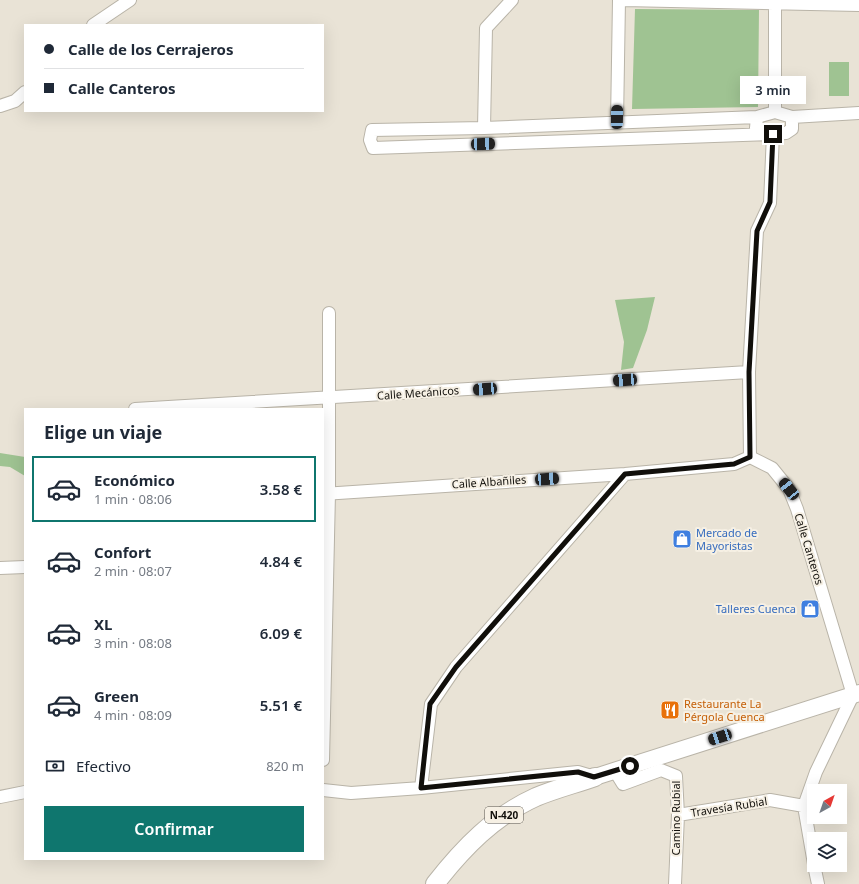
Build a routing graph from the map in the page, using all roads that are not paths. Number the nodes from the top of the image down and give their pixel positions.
1 (130, 0) edge
2 (512, 0) edge
3 (620, 0) edge
4 (624, 0) edge
5 (775, 2) edge
6 (859, 5) edge
7 (94, 24) edge
8 (24, 93) edge
9 (0, 106) edge
10 (775, 112) junction
11 (859, 113) edge
12 (757, 117) junction
13 (792, 117) junction
14 (616, 122) junction
15 (484, 128) junction
16 (767, 134) junction
17 (329, 313) dead end
18 (749, 372) junction
19 (330, 399) junction
20 (154, 408) edge
21 (750, 457) junction
22 (625, 474) junction
23 (326, 493) edge
24 (24, 567) edge
25 (0, 568) edge
26 (324, 671) edge
27 (856, 694) edge
28 (615, 771) junction
29 (594, 777) junction
30 (421, 788) junction
31 (324, 790) edge
32 (24, 792) edge
33 (0, 797) edge
34 (804, 806) junction
35 (678, 815) junction
36 (808, 832) edge
37 (816, 872) edge
38 (435, 884) edge
39 (675, 884) edge
40 (818, 884) edge

1 - 7 street
2 - 15 street
3 - 14 street
4 - 5 street
5 - 6 street
5 - 10 street
8 - 9 street
10 - 12 street
10 - 13 street
11 - 13 street
12 - 14 street
12 - 16 street
13 - 16 street
14 - 15 street
15 - 16 street
16 - 18 street
17 - 19 street
18 - 19 street, Calle Mecánicos
18 - 21 street
19 - 20 street, Calle Mecánicos
19 - 23 street
21 - 22 street, Calle Albañiles
21 - 27 street, Calle Canteros
22 - 23 street, Calle Albañiles
22 - 30 street
23 - 26 street
24 - 25 street
27 - 28 main road
27 - 34 street
28 - 29 main road
28 - 35 street, Camino Rubial
29 - 30 street
29 - 38 highway, N-420
30 - 31 street
32 - 33 street
34 - 35 street, Travesía Rubial
34 - 36 street
35 - 39 street, Camino Rubial
37 - 40 street

